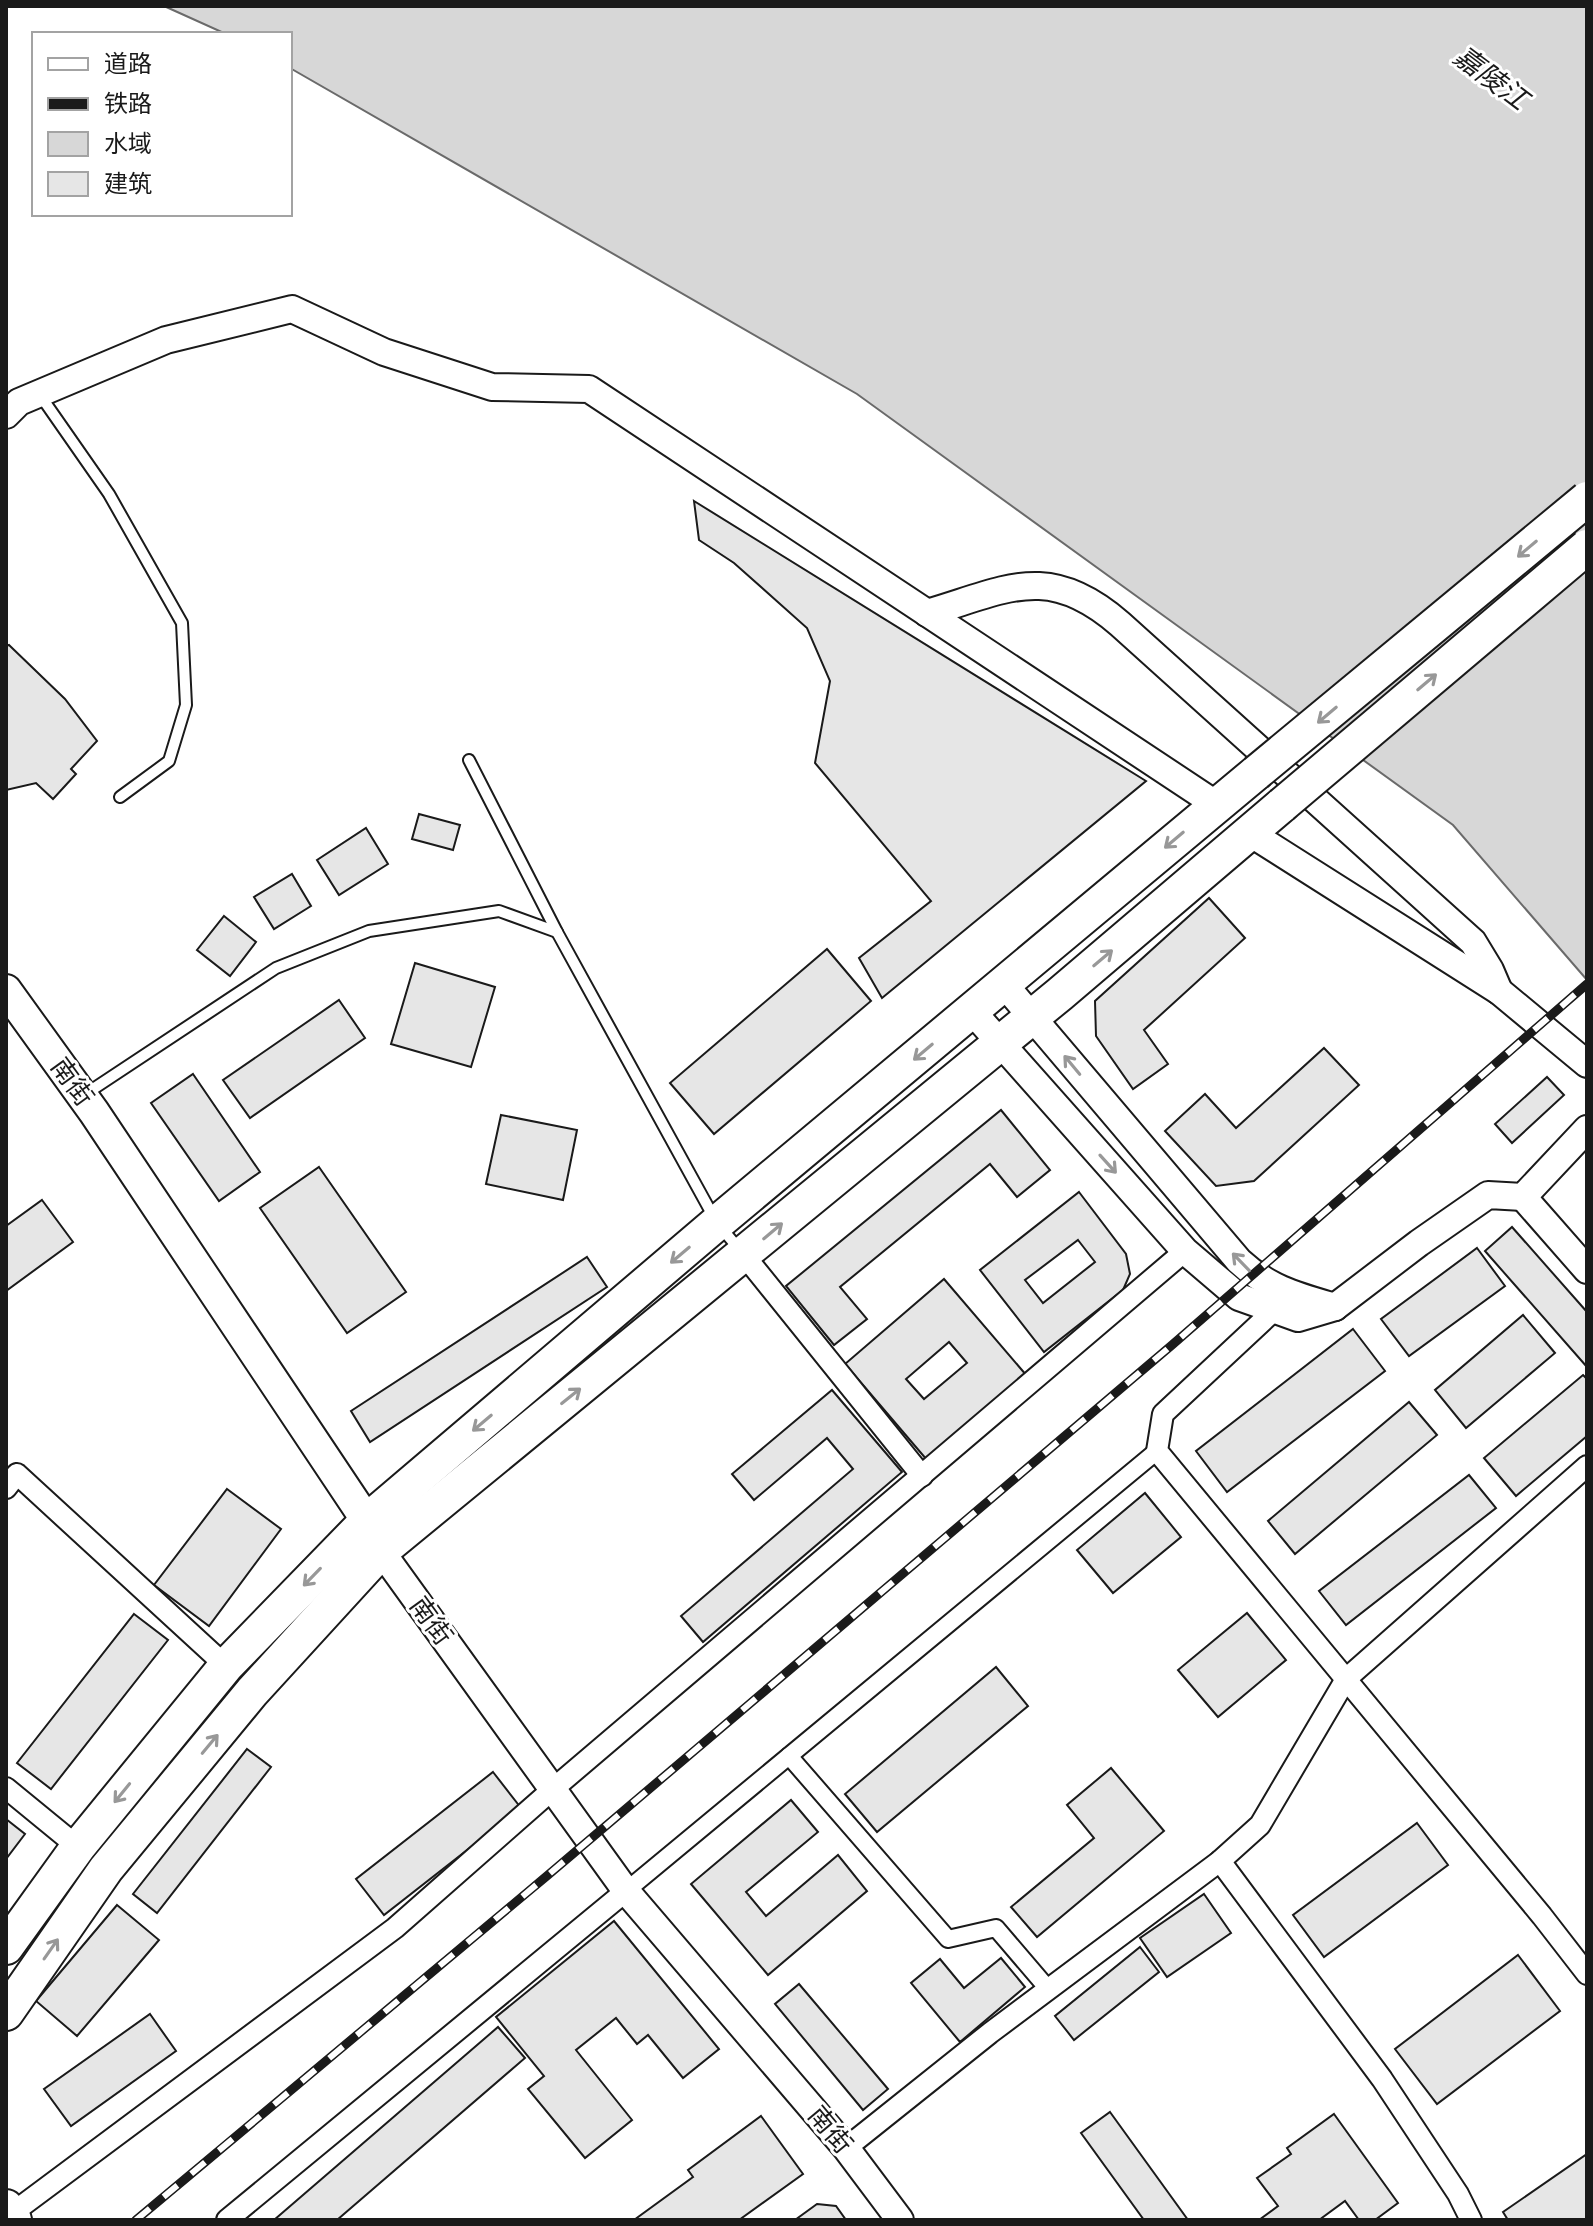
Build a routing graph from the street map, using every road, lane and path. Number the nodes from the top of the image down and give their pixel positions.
1 (39, 393) junction
2 (6, 415) edge
3 (1587, 499) edge
4 (1587, 547) edge
5 (927, 613) junction
6 (469, 760) dead end
7 (120, 797) dead end
8 (1217, 805) junction
9 (1250, 833) junction
10 (557, 932) junction
11 (1004, 984) junction
12 (6, 990) edge
13 (1499, 991) junction
14 (972, 1011) junction
15 (1032, 1017) junction
16 (999, 1044) junction
17 (1587, 1064) edge
18 (83, 1096) junction
19 (1587, 1129) edge
20 (1523, 1197) junction
21 (717, 1223) junction
22 (1185, 1251) junction
23 (744, 1255) junction
24 (1587, 1270) edge
25 (1283, 1302) junction
26 (1157, 1451) junction
27 (1587, 1466) edge
28 (922, 1476) junction
29 (6, 1488) edge
30 (374, 1536) junction
31 (226, 1666) junction
32 (1346, 1679) junction
33 (789, 1756) junction
34 (6, 1788) edge
35 (553, 1789) junction
36 (78, 1847) junction
37 (1220, 1861) junction
38 (626, 1891) junction
39 (6, 1947) edge
40 (1587, 1974) edge
41 (1049, 1990) junction
42 (6, 2013) edge
43 (846, 2148) junction
44 (10, 2213) edge
45 (227, 2220) edge
46 (900, 2220) edge
47 (1471, 2220) edge

1 - 2 street
1 - 5 street
1 - 7 lane
3 -> 8 main road, bridge
9 -> 4 main road, bridge
5 - 8 street
5 - 13 street
6 - 10 lane
8 -> 11 main road
9 - 13 street
15 -> 9 main road
10 - 18 lane
10 - 21 lane
11 - 14 main road
11 - 15 street
12 - 18 main road, 南街
13 - 17 street
14 - 16 street
14 -> 21 main road
15 - 16 main road
25 -> 15 street
16 -> 22 street
23 -> 16 main road
18 - 30 main road, 南街
19 - 20 street
20 - 24 street
20 - 25 street
21 - 23 lane
21 -> 30 main road
22 - 25 street
22 - 28 street
23 - 28 street
30 -> 23 main road
25 - 26 street
26 - 32 street
26 - 33 street
27 - 32 street
28 - 35 street
29 - 31 street
30 -> 31 main road
30 - 35 street, 南街
42 -> 30 main road
31 -> 36 main road
32 - 37 street
32 - 40 street
33 - 38 street
33 - 41 street
34 - 36 street
35 - 38 street, 南街
35 - 44 street
36 - 39 main road
37 - 41 street
37 - 47 street
38 - 43 street, 南街
38 - 45 street
41 - 43 street
43 - 46 street, 南街

